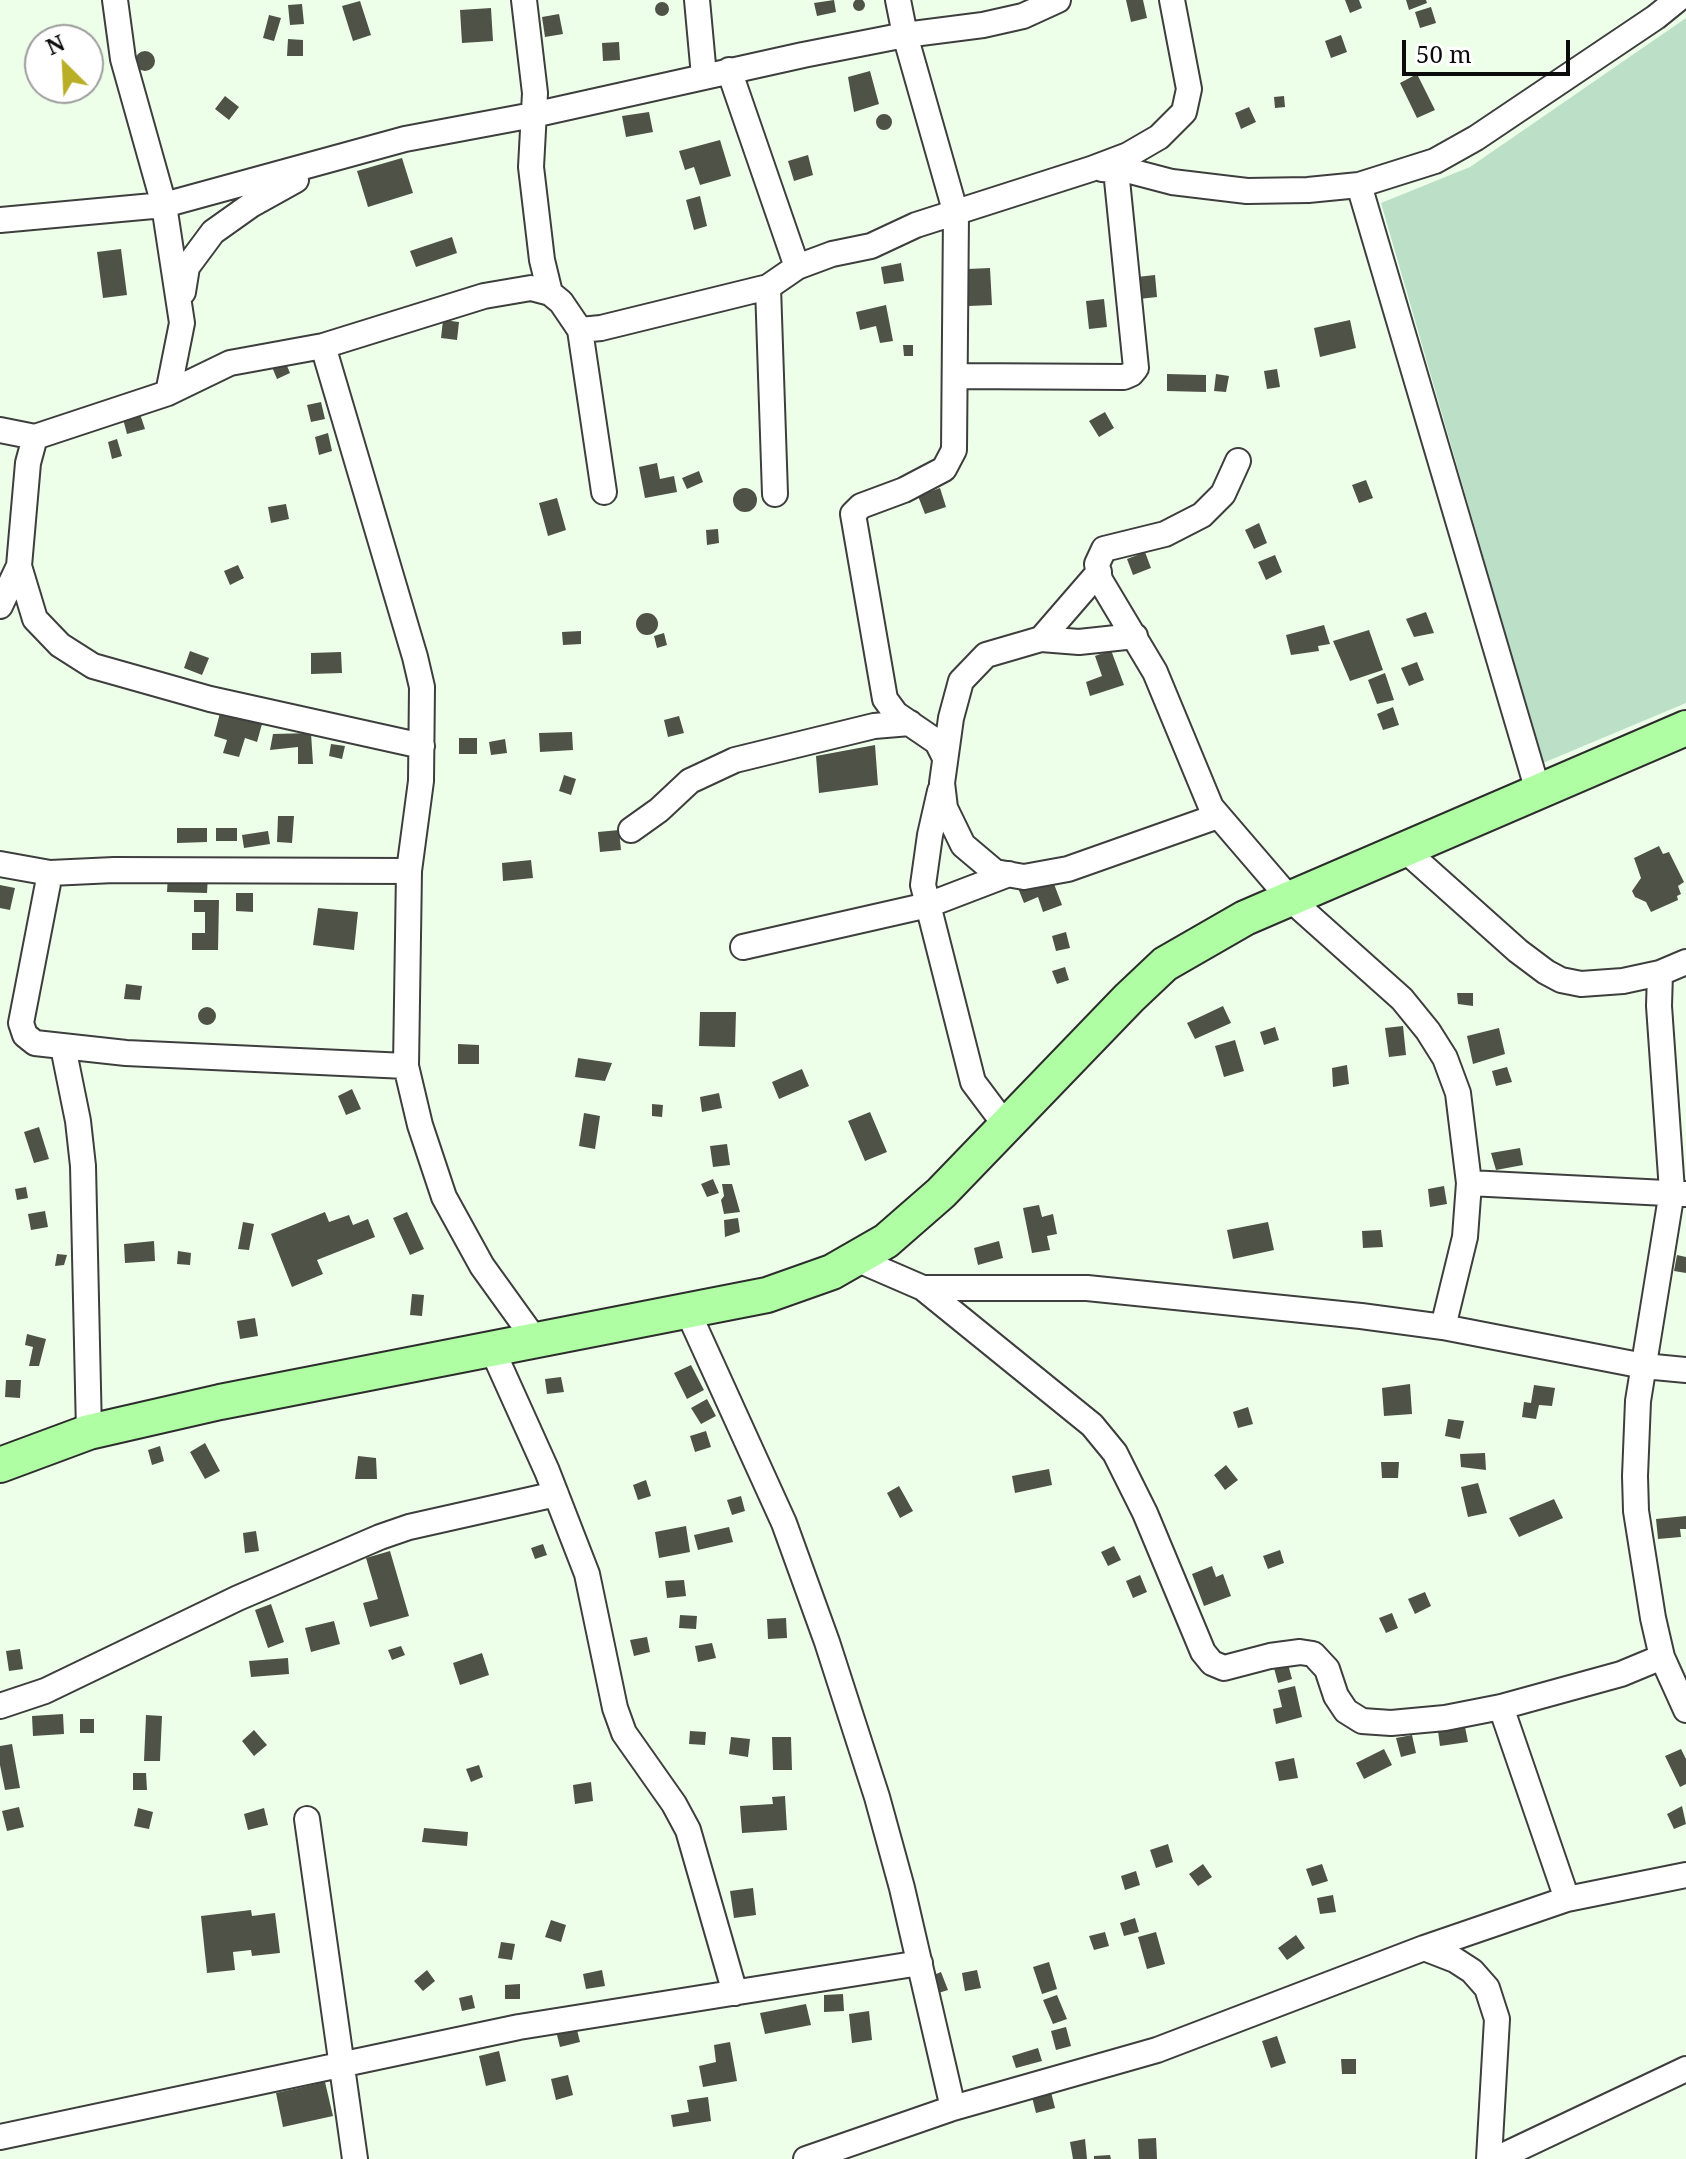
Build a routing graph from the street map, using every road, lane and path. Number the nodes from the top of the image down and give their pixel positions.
1 (115, 0) edge
2 (524, 0) edge
3 (697, 0) edge
4 (898, 0) edge
5 (1058, 0) edge
6 (1172, 0) edge
7 (1677, 0) edge
8 (905, 35) junction
9 (729, 70) junction
10 (704, 76) junction
11 (533, 115) junction
12 (405, 139) junction
13 (1104, 170) junction
14 (1359, 185) junction
15 (164, 205) junction
16 (956, 214) junction
17 (0, 220) edge
18 (797, 267) junction
19 (768, 287) junction
20 (550, 293) junction
21 (182, 323) junction
22 (580, 330) junction
23 (323, 346) junction
24 (955, 376) junction
25 (168, 393) junction
26 (0, 430) edge
27 (35, 437) junction
28 (1238, 461) dead end
29 (604, 492) dead end
30 (775, 494) dead end
31 (19, 566) junction
32 (1099, 572) junction
33 (0, 606) edge
34 (1135, 636) junction
35 (1041, 639) junction
36 (910, 723) junction
37 (1686, 728) edge
38 (422, 746) junction
39 (944, 756) junction
40 (942, 783) junction
41 (1538, 791) junction
42 (1218, 816) junction
43 (631, 830) dead end
44 (1405, 850) junction
45 (0, 864) edge
46 (409, 871) junction
47 (50, 873) junction
48 (1009, 874) junction
49 (1290, 899) junction
50 (928, 905) junction
51 (743, 947) dead end
52 (1686, 962) edge
53 (1660, 973) junction
54 (63, 1047) junction
55 (406, 1066) junction
56 (1006, 1126) junction
57 (1469, 1183) junction
58 (1679, 1192) edge
59 (856, 1259) junction
60 (923, 1288) junction
61 (688, 1312) junction
62 (1443, 1327) junction
63 (536, 1341) junction
64 (492, 1349) junction
65 (1644, 1366) junction
66 (1686, 1370) edge
67 (89, 1432) junction
68 (0, 1465) edge
69 (556, 1494) junction
70 (1662, 1657) junction
71 (0, 1706) edge
72 (1501, 1707) junction
73 (1686, 1710) edge
74 (307, 1819) dead end
75 (1686, 1875) edge
76 (1567, 1899) junction
77 (1424, 1948) junction
78 (920, 1963) junction
79 (735, 1993) junction
80 (343, 2066) junction
81 (1686, 2069) edge
82 (953, 2108) junction
83 (0, 2137) edge
84 (355, 2159) edge
85 (806, 2159) edge
86 (1489, 2159) edge
87 (1496, 2159) edge

1 - 15 street
2 - 11 street
3 - 10 street
4 - 8 street
5 - 8 street
6 - 13 street
7 - 14 street
8 - 9 street
8 - 16 street
9 - 10 street
9 - 18 street
10 - 11 street
11 - 12 street
11 - 20 street
12 - 15 street
12 - 21 street
13 - 14 street
13 - 16 street
13 - 24 street
14 - 41 street
15 - 17 street
15 - 21 street
16 - 18 street
16 - 24 street
18 - 19 street
19 - 22 street
19 - 30 street
20 - 22 street
20 - 23 street
21 - 25 street
22 - 29 street
23 - 25 street
23 - 38 street
24 - 36 street
25 - 27 street
26 - 27 street
27 - 31 street
28 - 32 street
31 - 33 street
31 - 38 street
32 - 34 street
32 - 35 street
34 - 35 street
34 - 42 street
35 - 39 street
36 - 39 street
36 - 43 street
37 - 41 street
38 - 46 street
39 - 40 street
40 - 48 street
40 - 50 street
41 - 44 street
42 - 48 street
42 - 49 street
44 - 49 street
44 - 53 street
45 - 47 street
46 - 47 street
46 - 55 street
47 - 54 street
48 - 50 street
49 - 56 street
49 - 57 street
50 - 51 street
50 - 56 street
52 - 53 street
53 - 58 street
54 - 55 street
54 - 67 street
55 - 63 street
56 - 59 street
57 - 58 street
57 - 62 street
58 - 65 street
59 - 60 street
59 - 61 street
60 - 62 street
60 - 72 street
61 - 63 street
61 - 78 street
62 - 65 street
63 - 64 street
64 - 67 street
64 - 69 street
65 - 66 street
65 - 70 street
67 - 68 street
69 - 71 street
69 - 79 street
70 - 72 street
70 - 73 street
72 - 76 street
74 - 80 street
75 - 76 street
76 - 77 street
77 - 82 street
77 - 86 street
78 - 79 street
78 - 82 street
79 - 80 street
80 - 83 street
80 - 84 street
81 - 87 street
82 - 85 street

